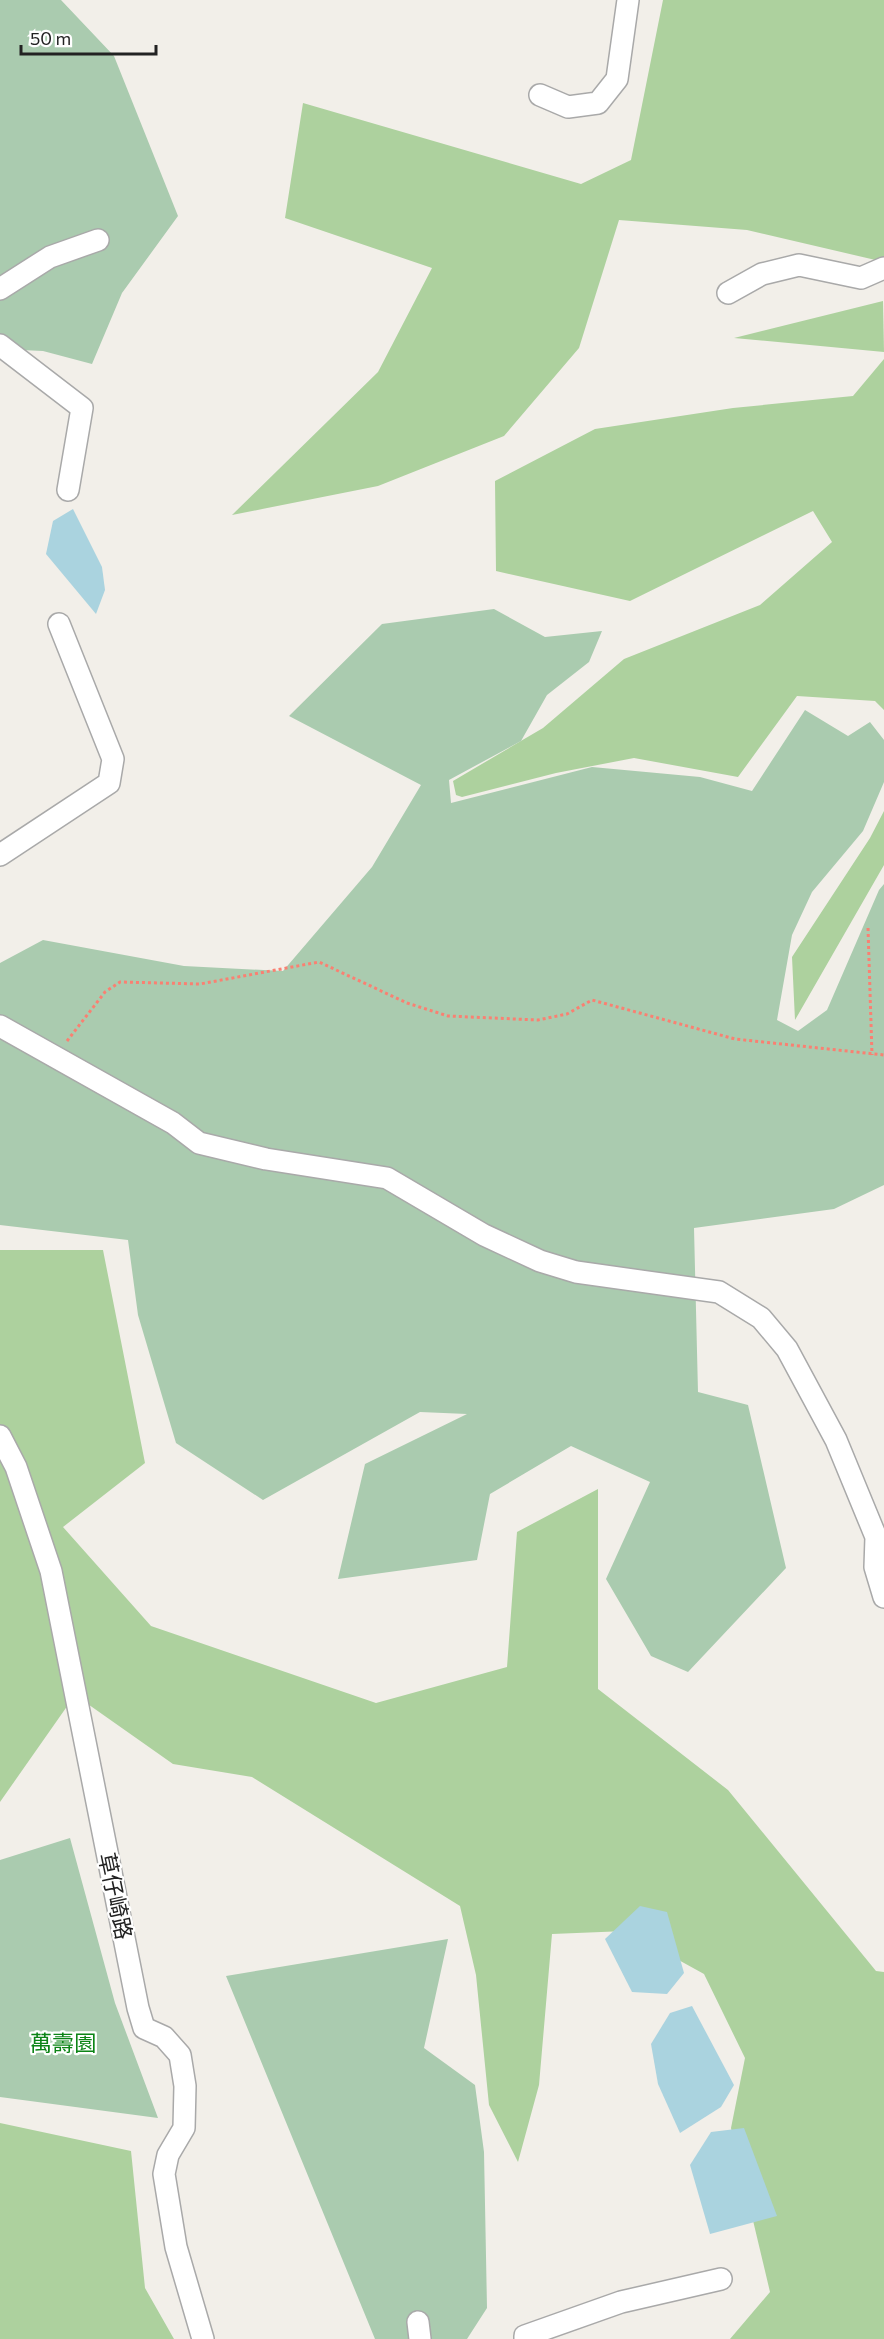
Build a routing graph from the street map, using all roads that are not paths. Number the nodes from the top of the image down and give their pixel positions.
1 (628, 0) edge
2 (540, 95) dead end
3 (98, 240) dead end
4 (884, 268) edge
5 (0, 289) edge
6 (728, 293) dead end
7 (0, 345) edge
8 (68, 490) dead end
9 (59, 624) dead end
10 (0, 855) edge
11 (1, 1028) edge
12 (0, 1436) edge
13 (884, 1597) edge
14 (721, 2280) dead end
15 (203, 2339) edge
16 (525, 2339) edge

1 - 2 street
3 - 5 street
4 - 6 street
7 - 8 street
9 - 10 street
11 - 13 street
12 - 15 street, 草仔崎路
14 - 16 street

